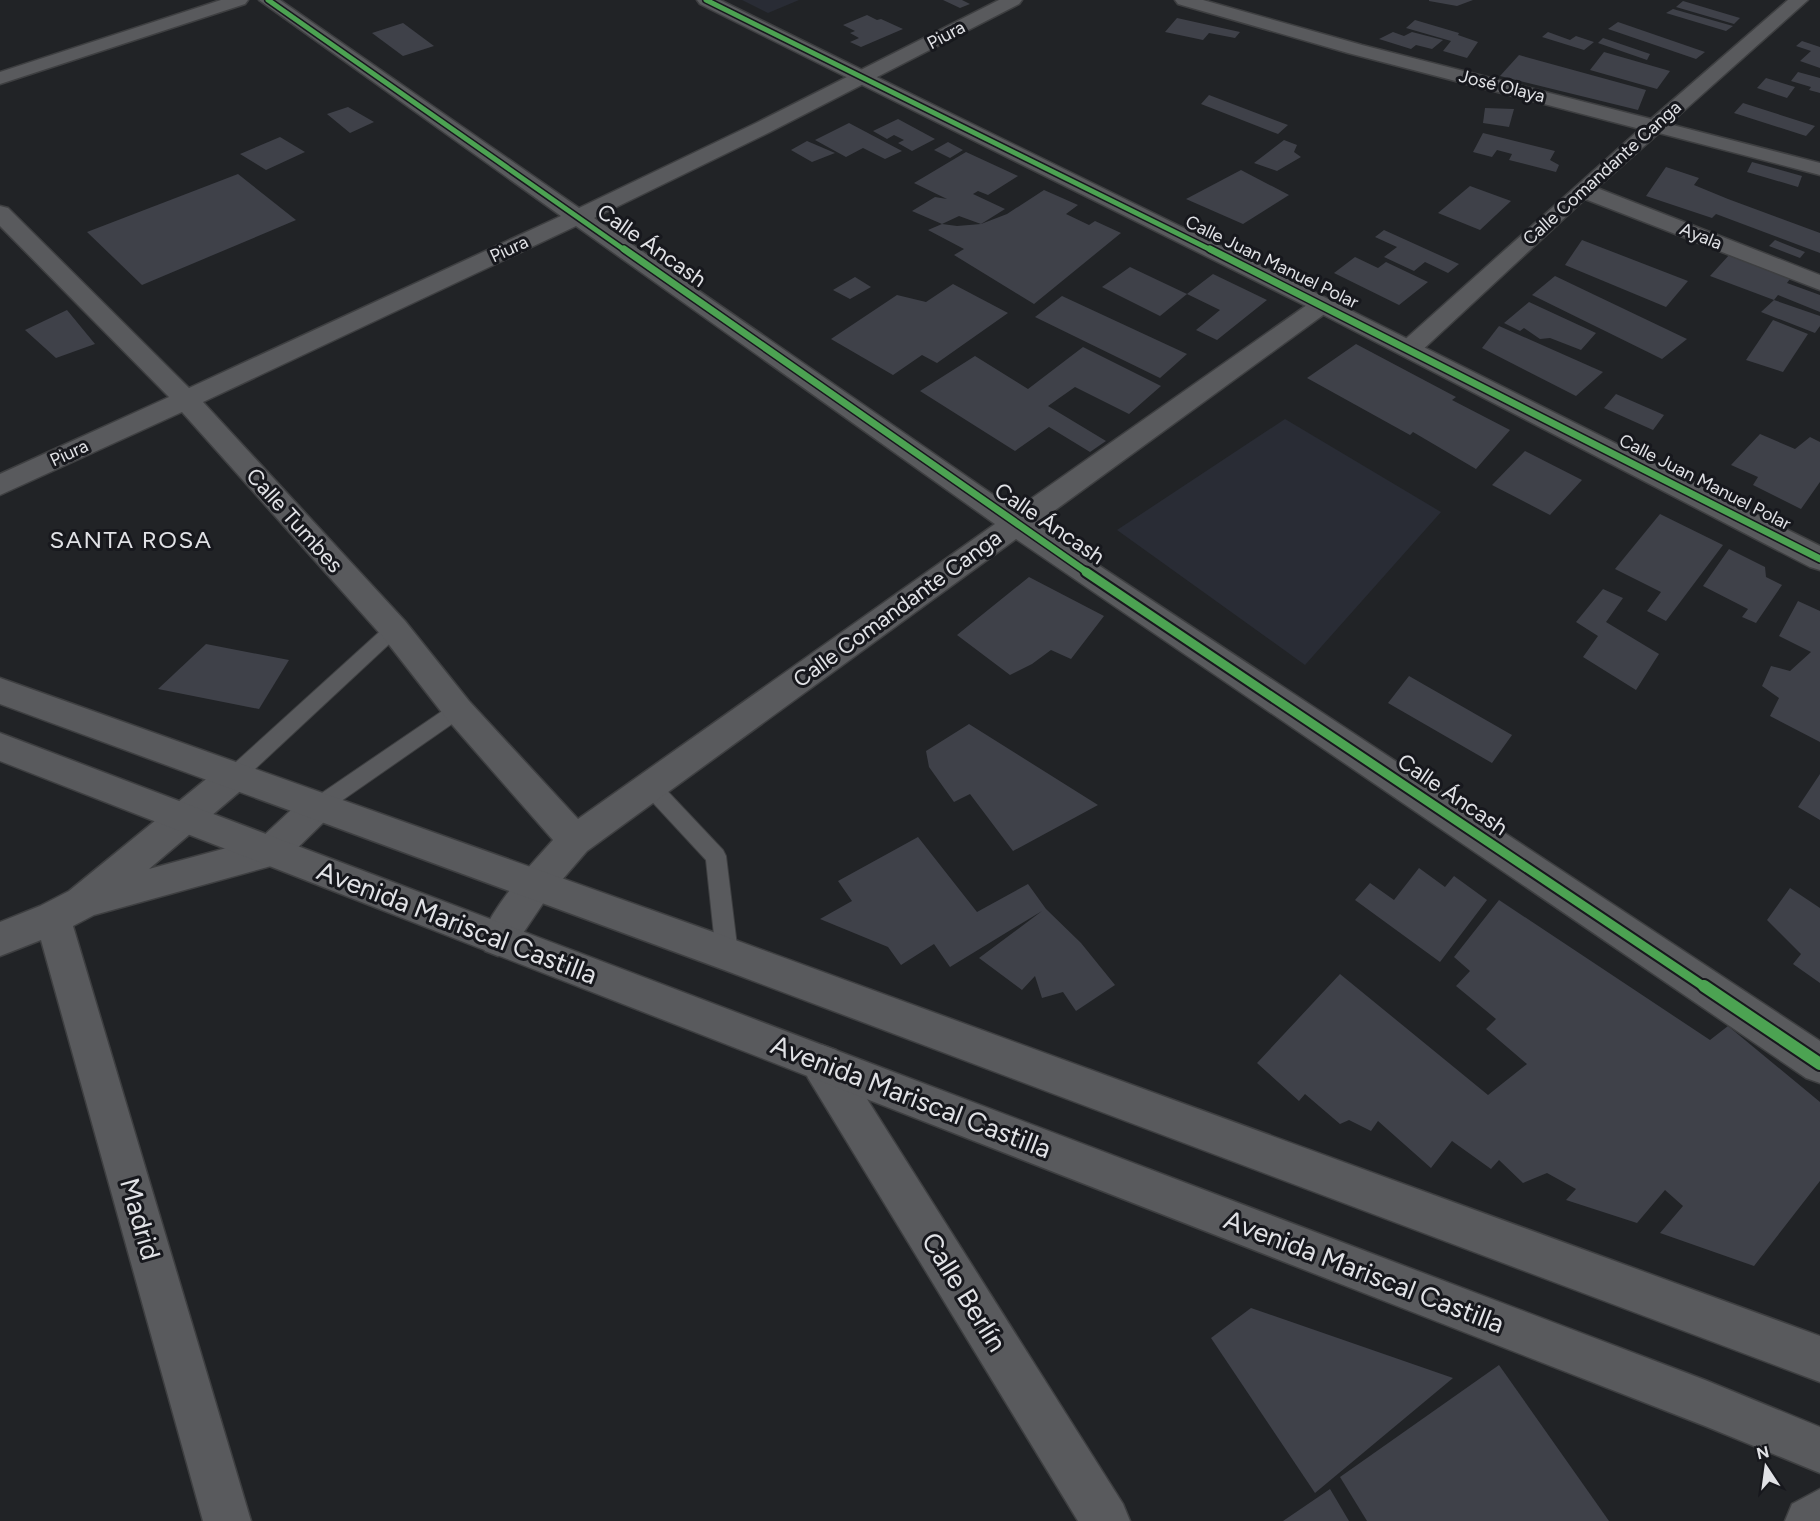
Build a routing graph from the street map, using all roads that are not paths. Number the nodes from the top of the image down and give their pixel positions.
1 (238, 0) edge
2 (268, 0) edge
3 (706, 0) edge
4 (1013, 0) edge
5 (1184, 0) edge
6 (1799, 0) edge
7 (0, 78) edge
8 (864, 78) junction
9 (1656, 125) junction
10 (1820, 169) edge
11 (1582, 190) junction
12 (0, 213) edge
13 (578, 217) junction
14 (1820, 283) edge
15 (1322, 305) junction
16 (1409, 349) junction
17 (186, 400) junction
18 (0, 485) edge
19 (1015, 524) junction
20 (1820, 559) edge
21 (394, 629) junction
22 (0, 691) edge
23 (458, 710) junction
24 (0, 747) edge
25 (233, 777) junction
26 (650, 786) junction
27 (317, 807) junction
28 (185, 819) junction
29 (575, 840) junction
30 (270, 852) junction
31 (535, 885) junction
32 (68, 910) junction
33 (0, 939) edge
34 (498, 939) junction
35 (727, 954) junction
36 (822, 1064) junction
37 (1820, 1064) edge
38 (1820, 1359) edge
39 (1820, 1450) edge
40 (1820, 1512) edge
41 (227, 1521) edge
42 (1106, 1521) edge
43 (1809, 1521) edge

1 - 7 street
2 - 13 street, Calle Áncash
3 - 8 street, Calle Juan Manuel Polar
4 - 8 street, Piura
5 - 9 street, José Olaya
6 - 9 street, Calle Comandante Canga
8 - 13 street, Piura
8 - 15 street, Calle Juan Manuel Polar
9 - 10 street, José Olaya
9 - 11 street, Calle Comandante Canga
11 - 14 street, Ayala
11 - 16 street, Calle Comandante Canga
12 - 17 street, Calle Tumbes
13 - 17 street, Piura
13 - 19 street, Calle Áncash
15 - 16 street, Calle Juan Manuel Polar
15 - 19 street, Calle Comandante Canga
16 - 20 street, Calle Juan Manuel Polar
17 - 18 street, Piura
17 - 21 street, Calle Tumbes
19 - 26 street, Calle Comandante Canga
19 - 37 street, Calle Áncash
21 - 23 street, Calle Tumbes
21 - 25 lane
22 - 25 street
23 - 27 lane
23 - 29 street, Calle Tumbes
24 - 28 street, Avenida Mariscal Castilla
25 - 27 street
25 - 28 street
26 - 29 street, Calle Comandante Canga
26 - 35 lane
27 - 30 street
27 - 31 street
28 - 30 street, Avenida Mariscal Castilla
28 - 32 street
29 - 31 street, Calle Comandante Canga
30 - 32 street
30 - 34 street, Avenida Mariscal Castilla
31 - 34 street, Calle Comandante Canga
31 - 35 street
32 - 33 street
32 - 41 street, Madrid
34 - 36 street, Avenida Mariscal Castilla
35 - 38 street
36 - 39 street, Avenida Mariscal Castilla
36 - 42 street, Calle Berlín
40 - 43 street

